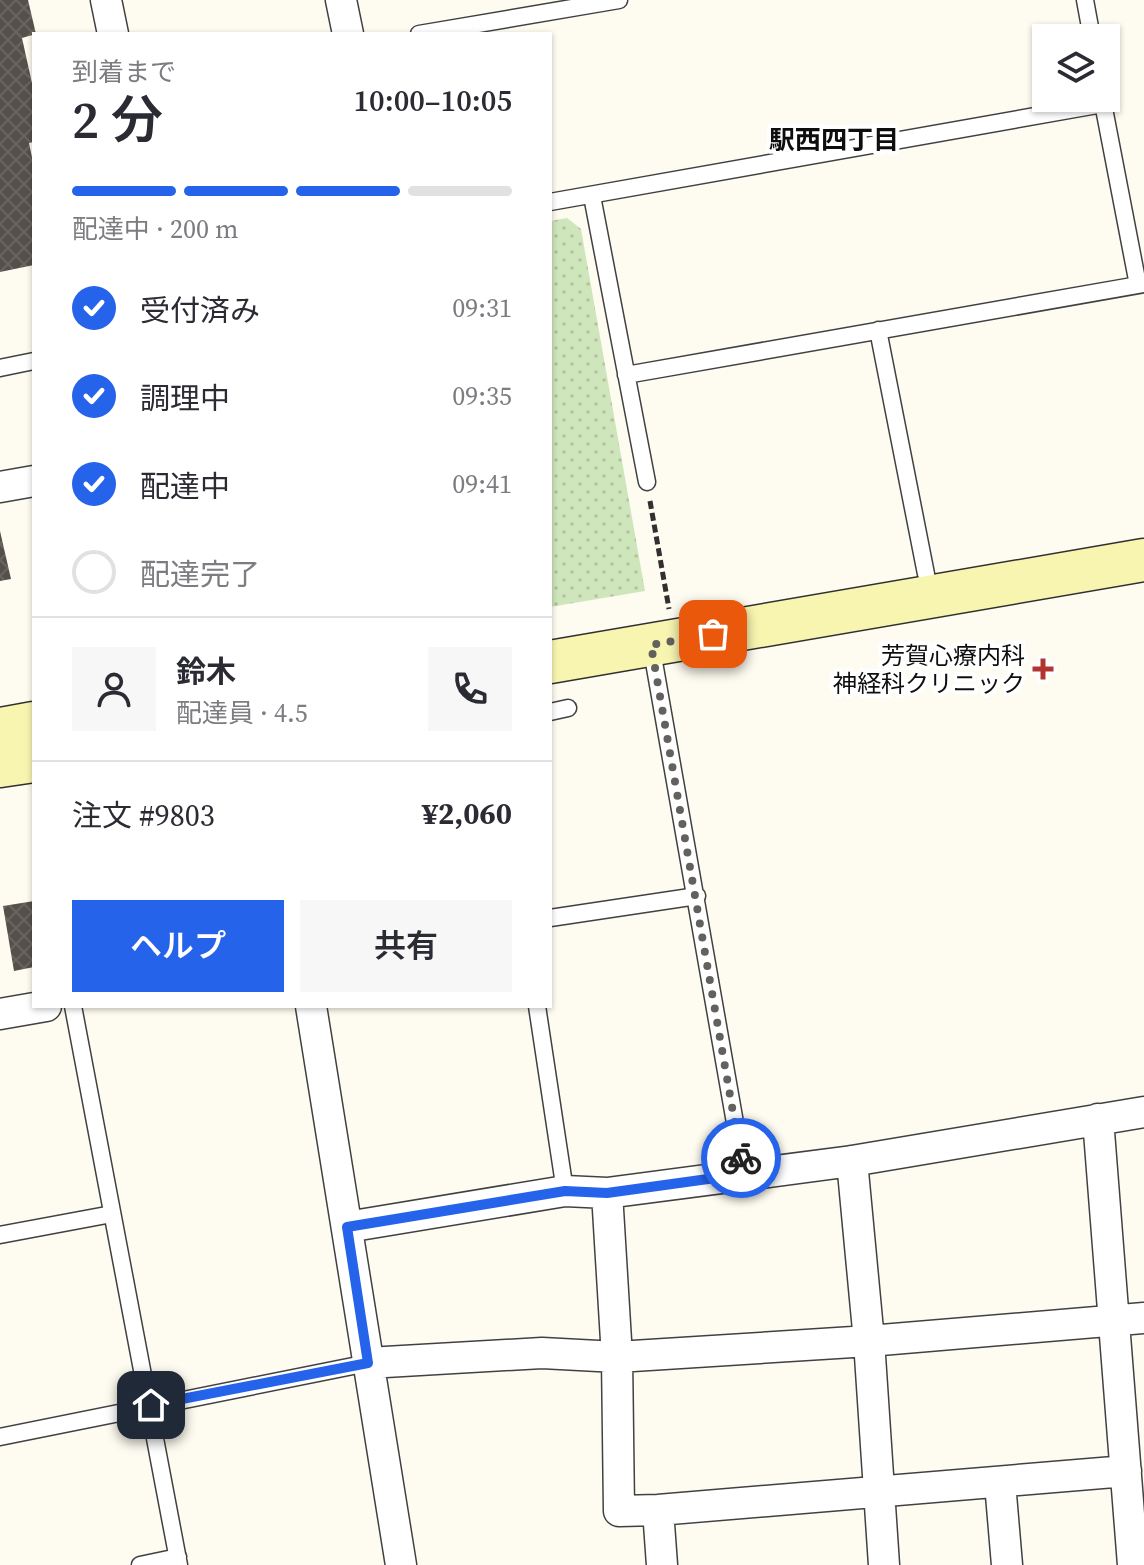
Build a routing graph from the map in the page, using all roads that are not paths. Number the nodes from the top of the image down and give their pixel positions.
1 (106, 0) edge
2 (341, 0) edge
3 (619, 0) edge
4 (1085, 0) edge
5 (1089, 24) edge
6 (113, 32) edge
7 (348, 32) edge
8 (431, 32) edge
9 (1043, 112) edge
10 (1104, 112) edge
11 (592, 196) junction
12 (552, 202) edge
13 (1141, 284) edge
14 (878, 330) junction
15 (32, 361) edge
16 (0, 368) edge
17 (626, 375) junction
18 (32, 481) edge
19 (647, 482) road end
20 (0, 487) edge
21 (1144, 535) edge
22 (1144, 560) edge
23 (926, 574) junction
24 (660, 630) junction
25 (552, 634) edge
26 (552, 661) edge
27 (568, 708) dead end
28 (552, 712) edge
29 (32, 723) edge
30 (0, 729) edge
31 (32, 761) edge
32 (0, 766) edge
33 (697, 896) junction
34 (552, 918) edge
35 (34, 1008) edge
36 (73, 1008) edge
37 (311, 1008) edge
38 (537, 1008) edge
39 (0, 1014) edge
40 (1144, 1112) edge
41 (1098, 1119) junction
42 (852, 1161) junction
43 (744, 1174) junction
44 (565, 1191) junction
45 (607, 1193) junction
46 (112, 1214) junction
47 (347, 1227) junction
48 (0, 1235) edge
49 (1144, 1318) edge
50 (1113, 1320) junction
51 (869, 1341) junction
52 (617, 1357) junction
53 (368, 1363) junction
54 (151, 1405) junction
55 (0, 1437) edge
56 (1132, 1456) edge
57 (1000, 1483) junction
58 (878, 1492) junction
59 (658, 1510) junction
60 (179, 1561) edge
61 (140, 1565) edge
62 (401, 1565) edge
63 (662, 1565) edge
64 (884, 1565) edge
65 (1007, 1565) edge
66 (1133, 1565) edge

1 - 6 street
2 - 7 street
3 - 8 lane
4 - 5 lane
9 - 11 lane
10 - 13 lane
11 - 12 lane
11 - 17 lane
13 - 14 lane
14 - 17 lane
14 - 23 lane
15 - 16 lane
17 - 19 lane
18 - 20 street
21 - 23 street
22 - 24 street
23 - 24 street
24 - 25 street
24 - 26 street
24 - 33 lane
27 - 28 lane
29 - 30 street
31 - 32 street
33 - 34 lane
33 - 43 lane
35 - 39 street
36 - 46 lane
37 - 47 street
38 - 44 lane
40 - 41 street
41 - 42 street
41 - 50 street
42 - 43 street
42 - 51 street
43 - 45 street
44 - 45 street
44 - 47 street
45 - 52 street
46 - 48 lane
46 - 54 lane
47 - 53 street
49 - 50 street
50 - 51 street
50 - 56 street
51 - 52 street
51 - 58 street
52 - 53 street
52 - 59 street
53 - 54 lane
53 - 62 street
54 - 55 lane
54 - 60 lane
56 - 57 street
56 - 66 street
57 - 58 street
57 - 65 street
58 - 59 street
58 - 64 street
59 - 63 street
60 - 61 lane

